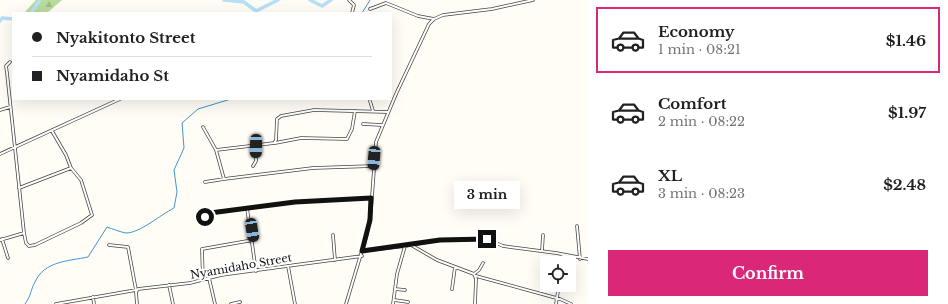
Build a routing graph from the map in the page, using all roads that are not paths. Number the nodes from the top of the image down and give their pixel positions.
1 (349, 0) edge
2 (533, 0) edge
3 (370, 9) dead end
4 (352, 12) edge
5 (434, 19) junction
6 (10, 62) dead end
7 (118, 100) edge
8 (370, 101) dead end
9 (10, 107) junction
10 (0, 110) edge
11 (355, 111) junction
12 (373, 112) junction
13 (388, 112) junction
14 (363, 124) dead end
15 (382, 125) junction
16 (203, 127) dead end
17 (52, 131) junction
18 (275, 143) junction
19 (256, 146) junction
20 (15, 147) junction
21 (216, 150) junction
22 (0, 154) edge
23 (253, 166) dead end
24 (373, 166) junction
25 (72, 168) junction
26 (224, 179) junction
27 (205, 182) dead end
28 (20, 188) junction
29 (371, 198) junction
30 (247, 208) junction
31 (206, 223) dead end
32 (577, 226) dead end
33 (24, 232) junction
34 (334, 235) dead end
35 (543, 235) dead end
36 (1, 240) edge
37 (253, 240) junction
38 (109, 245) dead end
39 (410, 245) junction
40 (404, 246) junction
41 (362, 251) junction
42 (542, 251) junction
43 (563, 255) joint
44 (362, 256) junction
45 (8, 258) dead end
46 (580, 258) junction
47 (588, 259) edge
48 (335, 260) junction
49 (483, 263) dead end
50 (288, 266) junction
51 (455, 267) junction
52 (256, 271) junction
53 (475, 275) junction
54 (209, 278) junction
55 (203, 280) junction
56 (169, 285) junction
57 (395, 289) junction
58 (452, 289) dead end
59 (136, 290) junction
60 (405, 290) dead end
61 (558, 292) edge
62 (93, 297) junction
63 (556, 299) junction
64 (75, 300) junction
65 (394, 300) junction
66 (240, 302) dead end
67 (408, 302) dead end
68 (56, 304) edge
69 (74, 304) edge
70 (94, 304) edge
71 (137, 304) edge
72 (173, 304) edge
73 (215, 304) edge
74 (231, 304) edge
75 (295, 304) edge
76 (346, 304) edge
77 (393, 304) edge
78 (475, 304) edge
79 (556, 304) edge
80 (571, 304) edge

1 - 4 street
2 - 5 street
3 - 5 street
5 - 13 street
6 - 9 street
7 - 17 street
8 - 12 street
9 - 10 street
9 - 20 street
11 - 12 street
11 - 18 street
11 - 18 street
12 - 13 street
13 - 15 street
14 - 15 street
15 - 24 street
16 - 21 street
17 - 20 street
17 - 25 street
18 - 19 street
19 - 21 street
19 - 23 street
20 - 22 street
20 - 28 street
21 - 26 street
24 - 26 street
24 - 29 street
25 - 28 street
25 - 33 street
26 - 27 street
28 - 33 street
29 - 30 street
29 - 41 street
30 - 31 street
30 - 37 street
32 - 46 street
33 - 36 street
34 - 48 street
35 - 42 street
36 - 45 street
37 - 52 street
37 - 55 street
38 - 59 street
39 - 40 street
39 - 42 street
39 - 51 street
40 - 41 street
40 - 57 street
41 - 44 street
42 - 43 street
43 - 46 street
44 - 48 street, Nyamidaho Street
44 - 76 street
46 - 47 street
48 - 50 street, Nyamidaho Street
49 - 53 street
50 - 52 street, Nyamidaho Street
50 - 75 street
51 - 53 street
51 - 58 street
52 - 54 street, Nyamidaho Street
53 - 63 street
53 - 78 street
54 - 55 street, Nyamidaho Street
54 - 73 street
55 - 56 street, Nyamidaho Street
56 - 59 street, Nyamidaho Street
56 - 72 street
57 - 60 street
57 - 65 street
59 - 62 street, Nyamidaho Street
59 - 71 street
61 - 63 street
62 - 64 street, Nyamidaho Street
62 - 70 street
63 - 79 street
63 - 80 street
64 - 68 street, Nyamidaho Street
64 - 69 street
65 - 67 street
65 - 77 street
66 - 74 street

